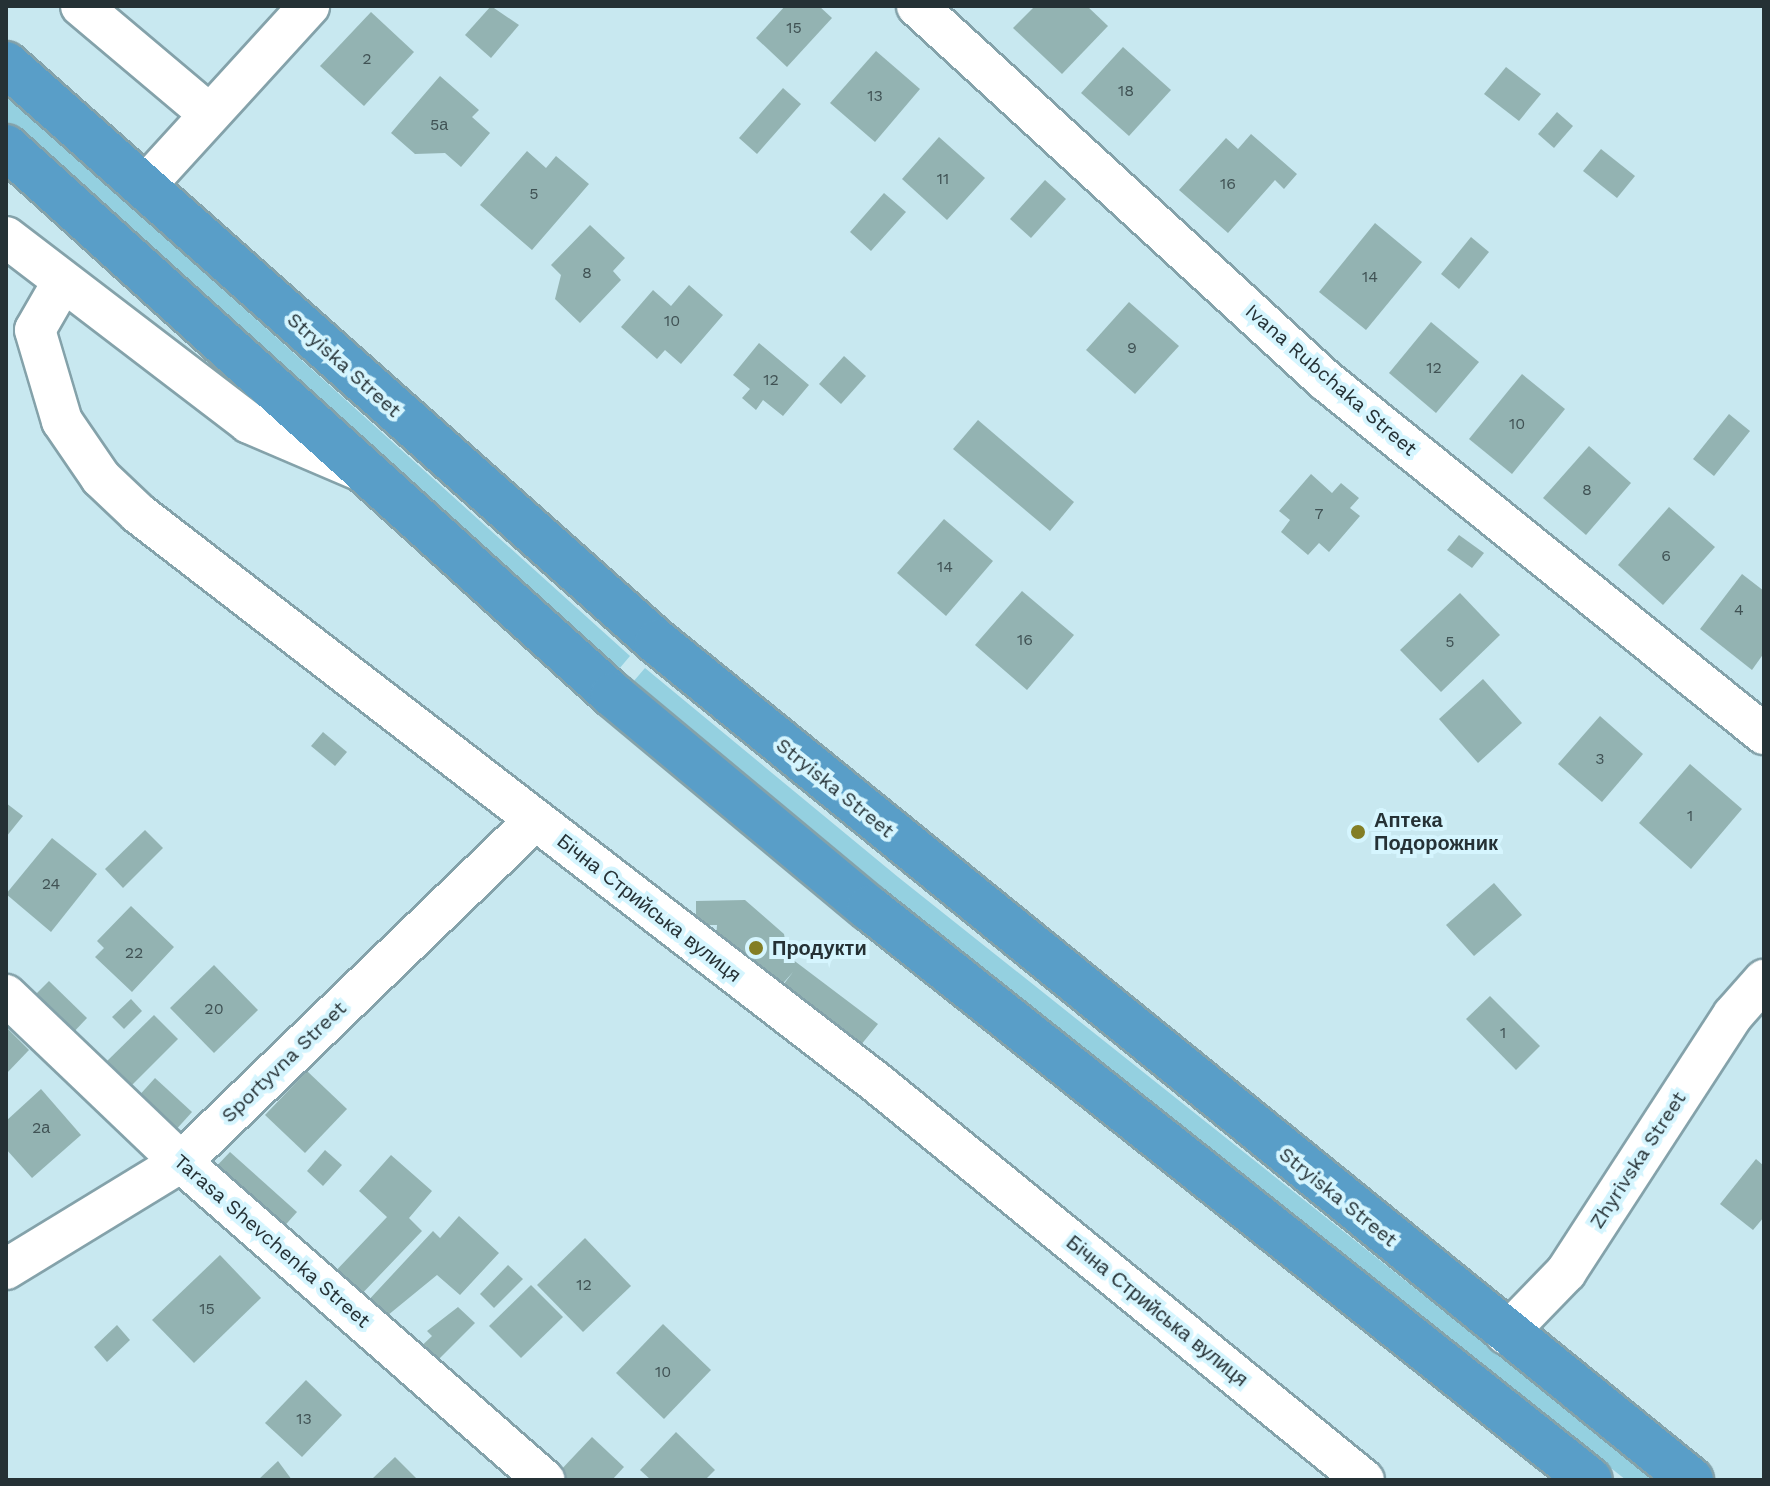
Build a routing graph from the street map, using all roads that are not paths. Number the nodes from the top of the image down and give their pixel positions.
1 (81, 6) edge
2 (917, 6) edge
3 (302, 9) edge
4 (6, 64) edge
5 (208, 113) junction
6 (6, 147) edge
7 (144, 187) junction
8 (6, 237) edge
9 (62, 283) junction
10 (369, 475) junction
11 (1764, 734) edge
12 (535, 820) junction
13 (1764, 980) edge
14 (6, 995) edge
15 (181, 1162) junction
16 (6, 1269) edge
17 (1506, 1334) junction
18 (544, 1480) edge
19 (1364, 1480) edge
20 (1590, 1480) edge
21 (1691, 1480) edge

1 - 5 street
2 - 11 street, Ivana Rubchaka Street
3 - 5 street
4 - 7 highway, Stryiska Street
5 - 7 street
6 - 10 highway
7 - 17 highway, Stryiska Street
8 - 9 street
9 - 10 street
9 - 12 street, Бічна Стрийська вулиця
10 - 20 highway
12 - 15 street, Sportyvna Street
12 - 19 street, Бічна Стрийська вулиця
13 - 17 street, Zhyrivska Street
14 - 15 street, Tarasa Shevchenka Street
15 - 16 street, Sportyvna Street
15 - 18 street, Tarasa Shevchenka Street
17 - 21 highway, Stryiska Street

